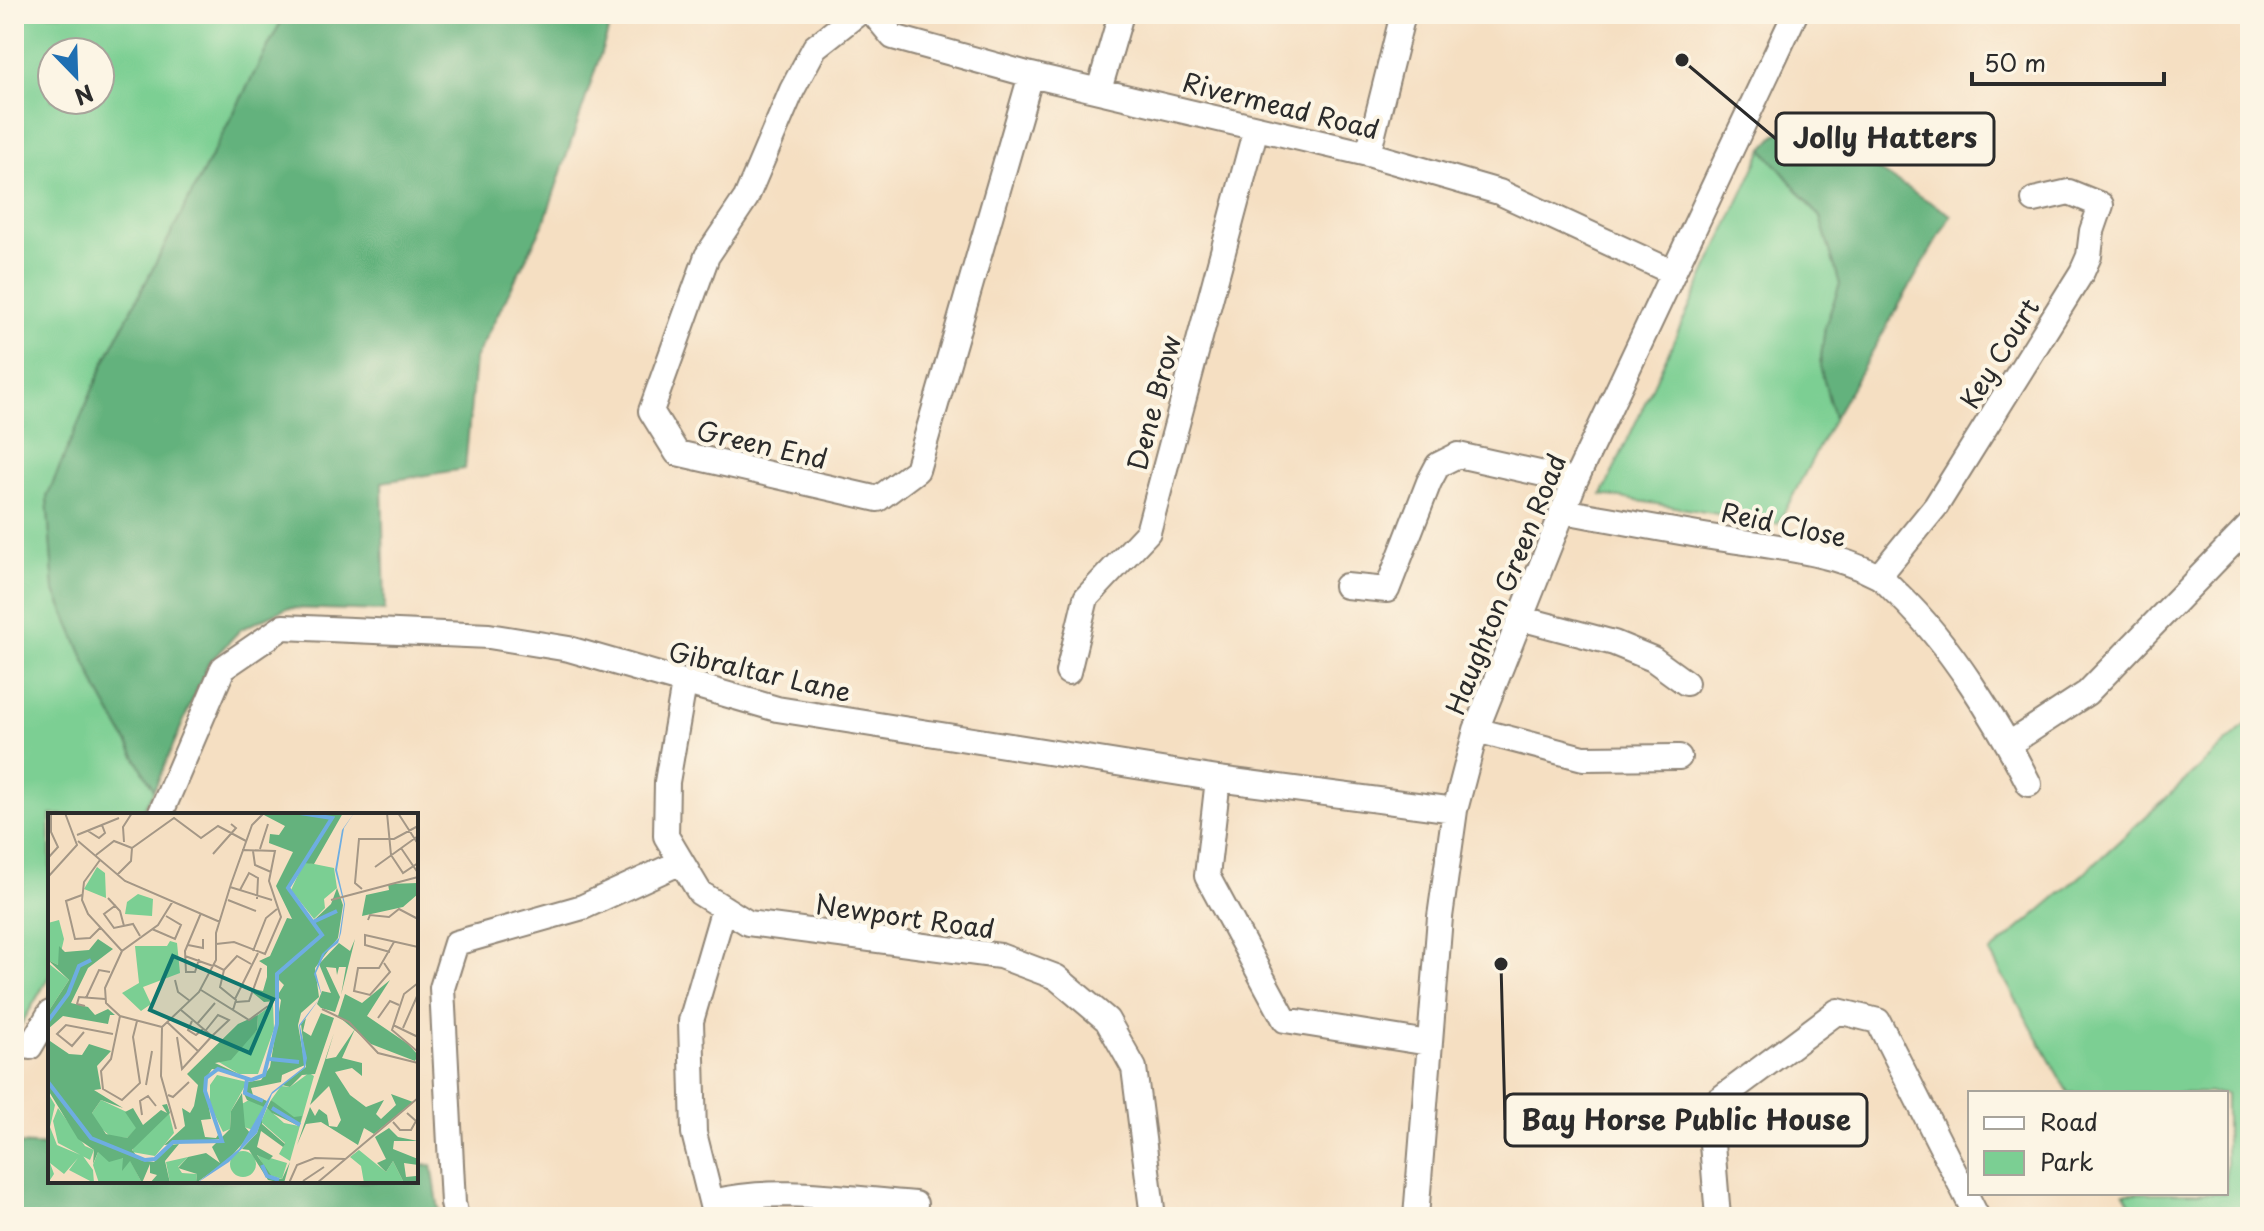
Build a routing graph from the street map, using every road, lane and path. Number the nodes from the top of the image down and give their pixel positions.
1 (857, 14) edge
2 (874, 14) edge
3 (1121, 14) edge
4 (1403, 14) edge
5 (1795, 14) edge
6 (1031, 75) junction
7 (1099, 90) junction
8 (1256, 128) junction
9 (1368, 154) junction
10 (2034, 200) dead end
11 (1672, 272) junction
12 (1575, 481) junction
13 (1562, 511) junction
14 (2250, 525) edge
15 (1879, 576) junction
16 (1346, 586) dead end
17 (1520, 618) junction
18 (1068, 672) dead end
19 (1686, 683) dead end
20 (684, 684) junction
21 (1476, 730) junction
22 (2009, 744) junction
23 (1679, 757) dead end
24 (1218, 779) junction
25 (2029, 784) dead end
26 (1455, 810) junction
27 (161, 813) edge
28 (681, 862) junction
29 (724, 908) junction
30 (48, 1016) edge
31 (1429, 1043) junction
32 (30, 1047) dead end
33 (915, 1204) dead end
34 (713, 1210) edge
35 (456, 1217) edge
36 (1153, 1217) edge
37 (1416, 1217) edge
38 (1718, 1217) edge
39 (1977, 1217) edge

1 - 6 street, Green End
2 - 6 street, Rivermead Road
3 - 7 street
4 - 9 street
5 - 11 street, Haughton Green Road
6 - 7 street, Rivermead Road
7 - 8 street, Rivermead Road
8 - 9 street, Rivermead Road
8 - 18 street, Dene Brow
9 - 11 street, Rivermead Road
10 - 15 street, Key Court
11 - 12 street, Haughton Green Road
12 - 13 street, Haughton Green Road
12 - 16 street
13 - 15 street, Reid Close
13 - 17 street, Haughton Green Road
14 - 22 street
15 - 22 street, Reid Close
17 - 19 street
17 - 21 street, Haughton Green Road
20 - 24 street, Gibraltar Lane
20 - 27 street, Gibraltar Lane
20 - 28 street, Newport Road
21 - 23 street
21 - 26 street, Haughton Green Road
22 - 25 street, Reid Close
24 - 26 street, Gibraltar Lane
24 - 31 street
26 - 31 street, Haughton Green Road
28 - 29 street, Newport Road
28 - 35 street
29 - 34 street
29 - 36 street, Newport Road
30 - 32 street
31 - 37 street, Haughton Green Road
33 - 34 street
38 - 39 street

